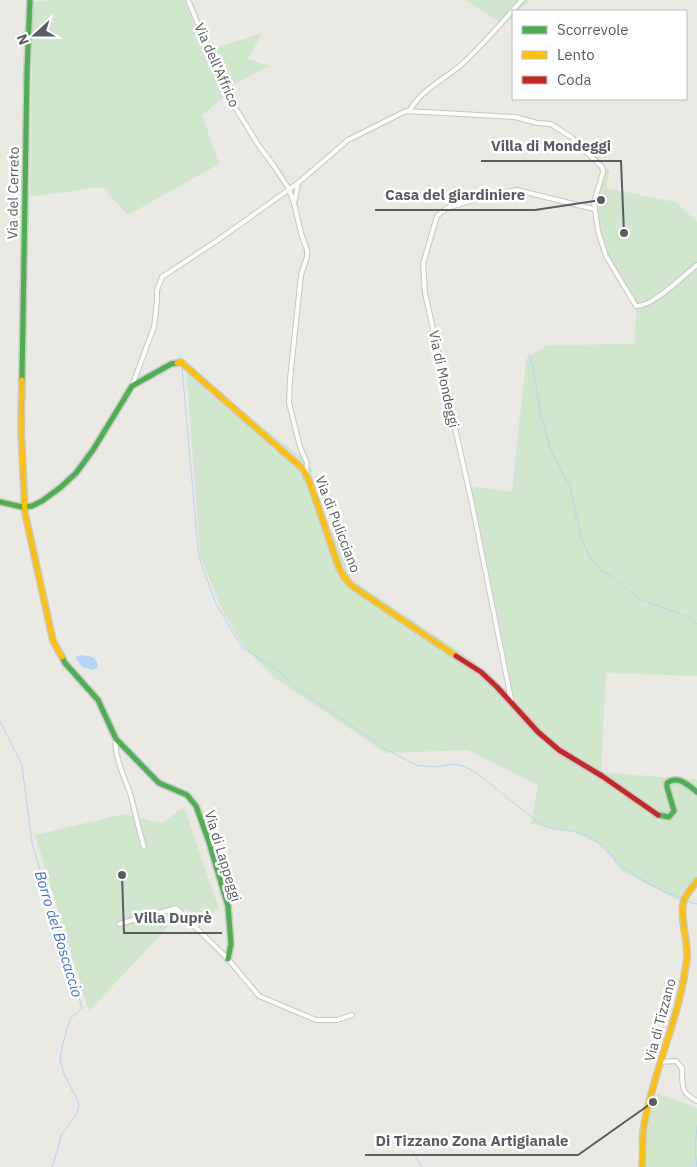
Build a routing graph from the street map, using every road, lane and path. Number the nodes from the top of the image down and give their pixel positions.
1 (30, 0) edge
2 (188, 0) edge
3 (522, 0) edge
4 (513, 10) edge
5 (512, 12) edge
6 (410, 110) junction
7 (282, 178) junction
8 (298, 183) junction
9 (289, 189) junction
10 (282, 195) junction
11 (294, 203) junction
12 (594, 208) junction
13 (697, 266) edge
14 (132, 386) junction
15 (306, 472) junction
16 (0, 502) edge
17 (24, 507) junction
18 (512, 704) junction
19 (116, 739) junction
20 (697, 792) edge
21 (144, 847) dead end
22 (697, 881) edge
23 (119, 924) dead end
24 (228, 959) junction
25 (352, 1015) dead end
26 (660, 1062) junction
27 (697, 1101) edge
28 (642, 1167) edge

1 - 17 street, Via del Cerreto
2 - 7 street, Via dell'Affrico
3 - 4 street
5 - 6 street
6 - 8 street
6 - 12 street
7 - 9 street, Via dell'Affrico
7 - 10 street
8 - 9 street
8 - 11 street
9 - 10 street
9 - 11 street
10 - 14 street
11 - 15 street
12 - 13 street
12 - 18 street, Via di Mondeggi
14 - 15 street, Via di Pulicciano
14 - 17 street, Via di Pulicciano
15 - 18 street, Via di Pulicciano
16 - 17 street
17 - 19 street, Via di Lappeggi
18 - 20 street, Via di Pulicciano
19 - 21 street, Via di Lappeggi
19 - 24 street, Via di Lappeggi
22 - 26 street, Via di Tizzano
23 - 24 street
24 - 25 street
26 - 27 street
26 - 28 street, Via di Tizzano

